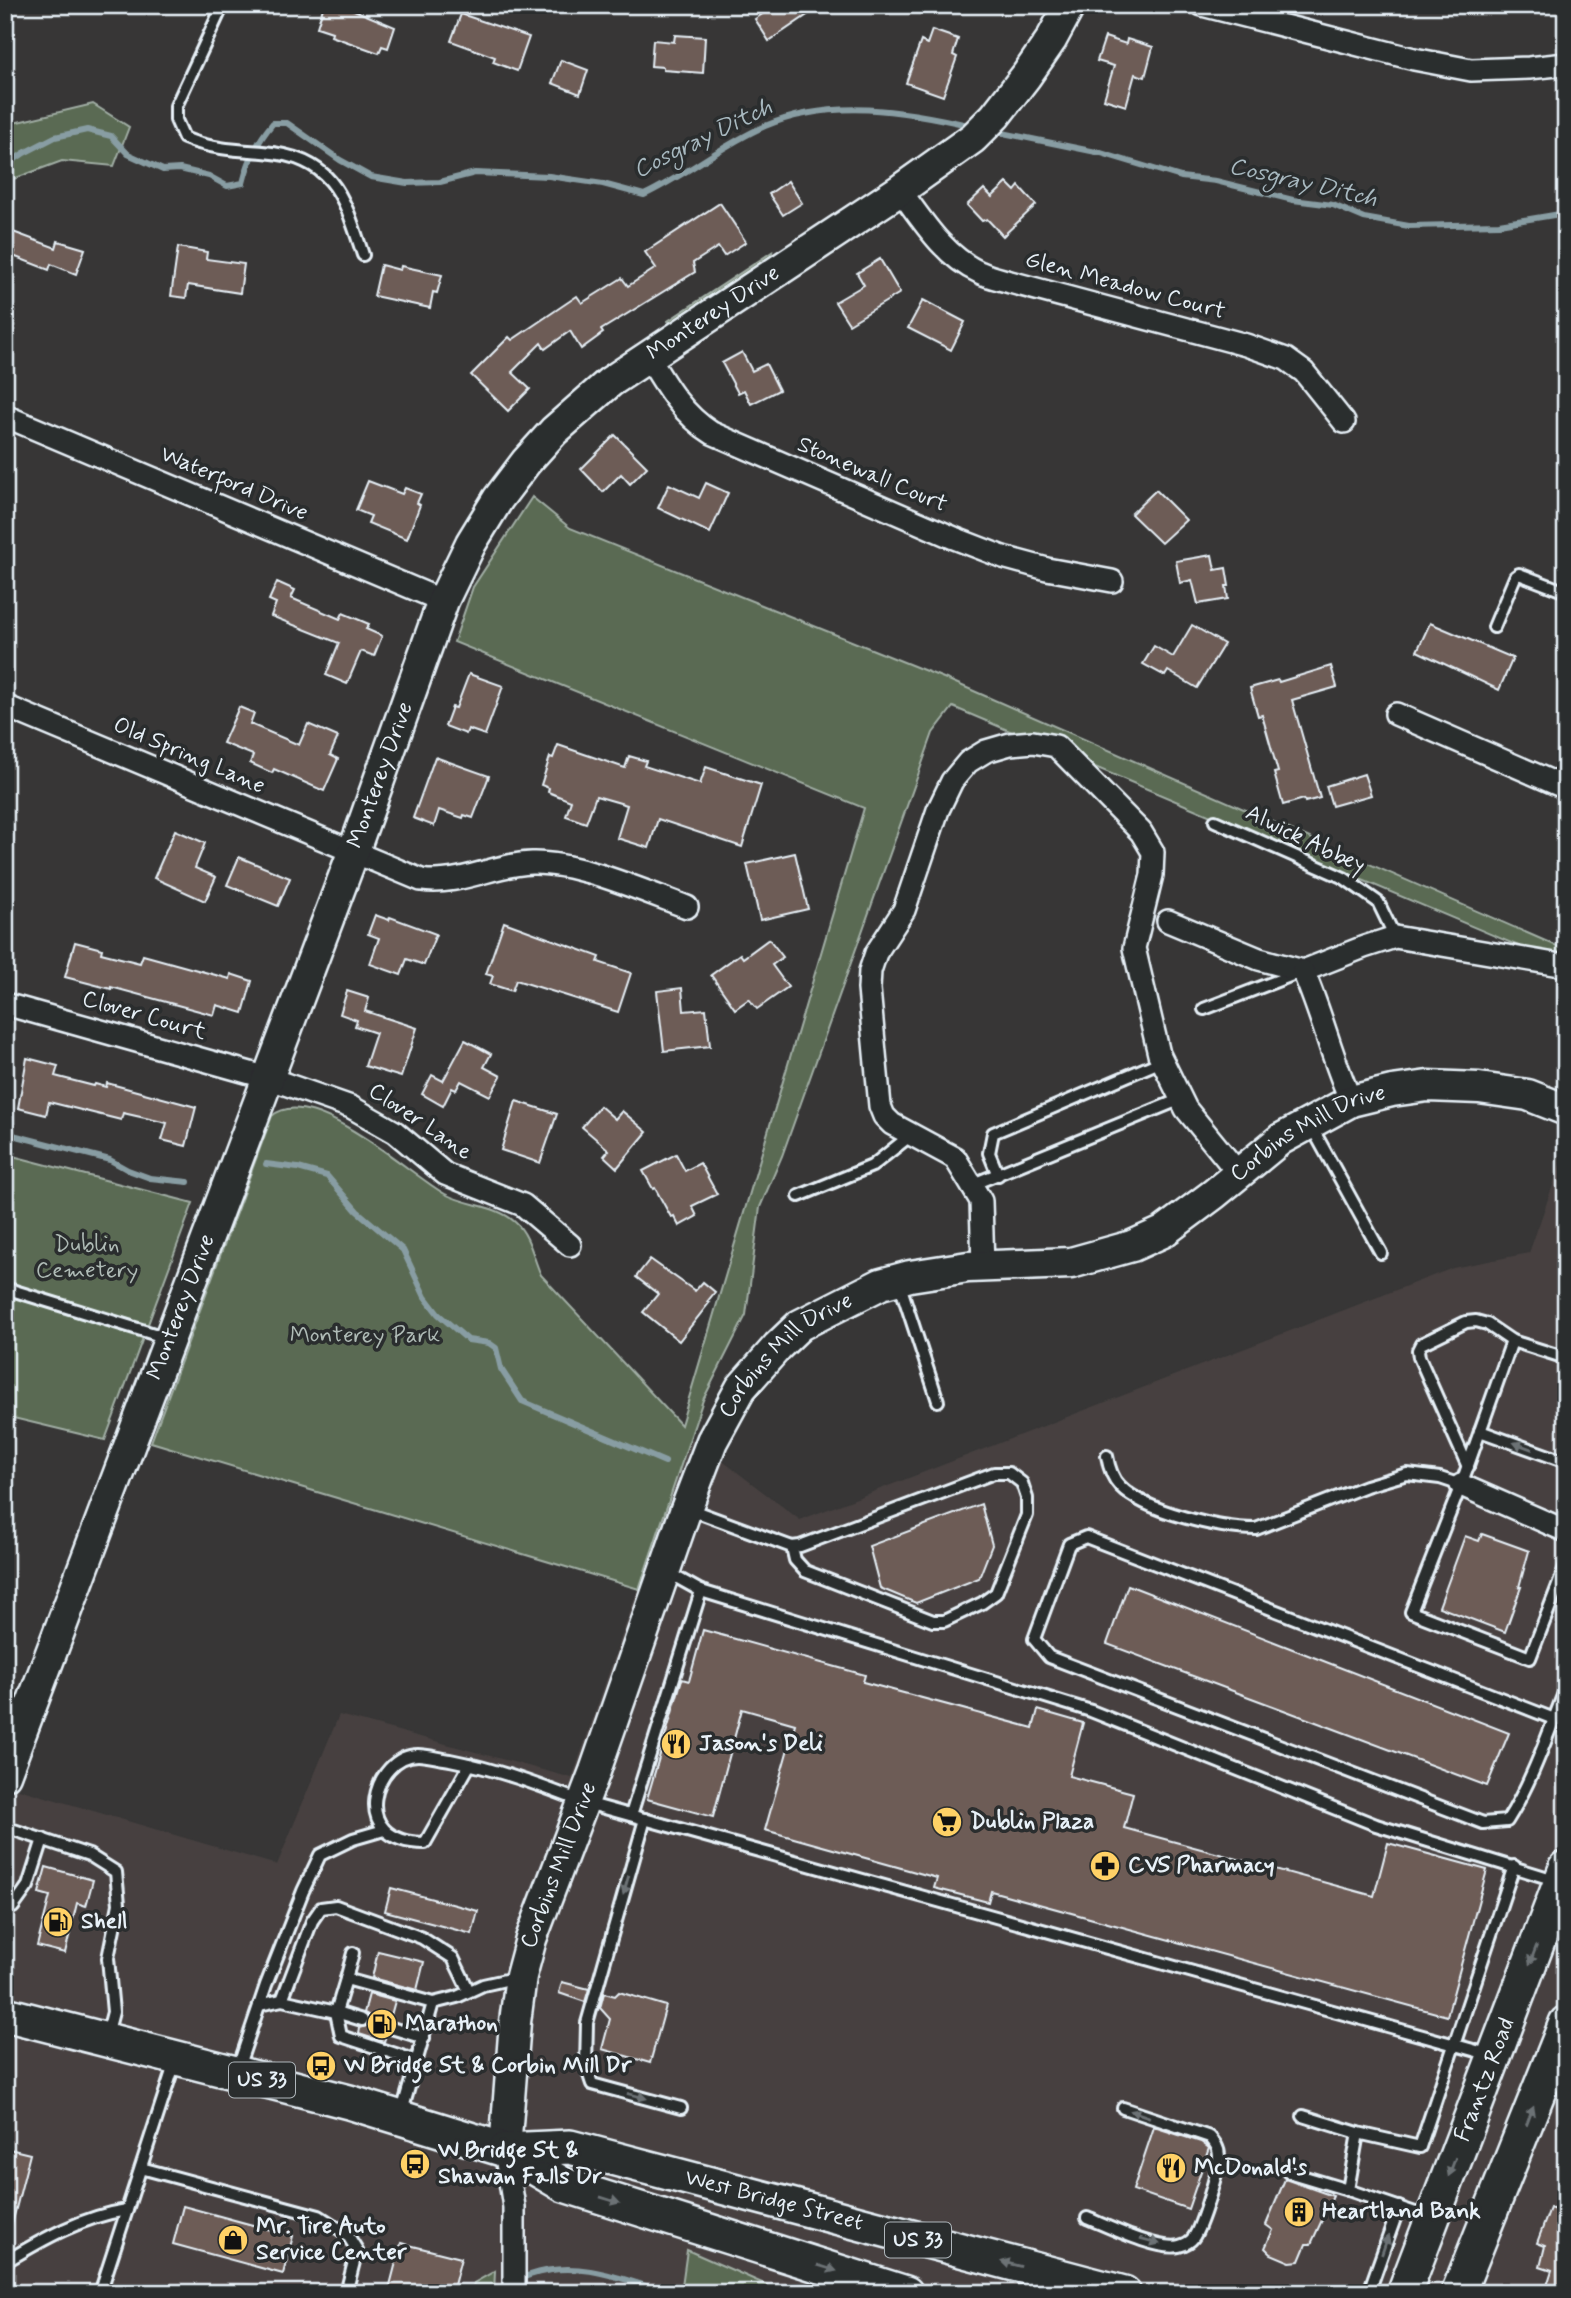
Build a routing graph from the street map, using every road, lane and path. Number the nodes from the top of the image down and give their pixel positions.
1 (223, 5) edge
2 (1070, 5) edge
3 (1202, 5) edge
4 (1566, 64) edge
5 (900, 190) junction
6 (363, 255) dead end
7 (648, 356) junction
8 (5, 416) edge
9 (1344, 422) dead end
10 (1112, 581) dead end
11 (1566, 592) edge
12 (443, 601) junction
13 (1494, 627) dead end
14 (5, 706) edge
15 (1396, 714) dead end
16 (1566, 788) edge
17 (1215, 821) dead end
18 (353, 853) junction
19 (687, 906) dead end
20 (1168, 921) dead end
21 (1395, 937) junction
22 (1566, 966) edge
23 (1303, 971) junction
24 (5, 1004) edge
25 (1204, 1009) dead end
26 (1162, 1061) junction
27 (268, 1078) junction
28 (1181, 1099) junction
29 (1351, 1101) junction
30 (1566, 1110) edge
31 (1310, 1123) junction
32 (911, 1135) junction
33 (1239, 1174) junction
34 (998, 1175) junction
35 (971, 1185) junction
36 (799, 1196) dead end
37 (570, 1245) dead end
38 (1381, 1253) dead end
39 (983, 1266) junction
40 (898, 1279) junction
41 (5, 1288) edge
42 (169, 1339) junction
43 (1512, 1341) junction
44 (1566, 1358) edge
45 (938, 1401) dead end
46 (1480, 1431) junction
47 (1107, 1456) dead end
48 (1566, 1462) edge
49 (1464, 1476) junction
50 (686, 1508) junction
51 (1566, 1531) edge
52 (792, 1546) junction
53 (1566, 1565) edge
54 (665, 1572) junction
55 (701, 1591) junction
56 (1566, 1688) edge
57 (1554, 1718) junction
58 (470, 1764) junction
59 (5, 1775) edge
60 (583, 1802) junction
61 (631, 1815) junction
62 (645, 1819) junction
63 (5, 1827) edge
64 (384, 1830) junction
65 (43, 1839) junction
66 (1514, 1866) junction
67 (1563, 1875) edge
68 (5, 1908) edge
69 (353, 1954) dead end
70 (521, 1976) junction
71 (346, 1979) junction
72 (470, 1991) junction
73 (282, 2000) junction
74 (433, 2003) junction
75 (260, 2005) junction
76 (336, 2012) junction
77 (5, 2014) edge
78 (362, 2020) dead end
79 (1566, 2023) edge
80 (388, 2027) dead end
81 (424, 2038) junction
82 (106, 2041) junction
83 (1454, 2045) junction
84 (1494, 2056) junction
85 (176, 2059) junction
86 (417, 2061) junction
87 (236, 2074) junction
88 (681, 2108) dead end
89 (1123, 2108) dead end
90 (1303, 2116) dead end
91 (400, 2118) junction
92 (1358, 2133) junction
93 (505, 2150) junction
94 (141, 2168) junction
95 (1288, 2172) dead end
96 (1348, 2190) junction
97 (1399, 2207) junction
98 (127, 2210) junction
99 (1087, 2218) dead end
100 (1433, 2218) junction
101 (5, 2262) edge
102 (1372, 2283) dead end
103 (100, 2293) edge
104 (345, 2293) edge
105 (514, 2293) edge
106 (906, 2293) edge
107 (1124, 2293) edge
108 (1404, 2293) edge
109 (1458, 2293) edge

1 - 6 lane
2 - 5 street, Monterey Drive
3 - 4 street
5 - 7 street, Monterey Drive
5 - 9 street, Glen Meadow Court
7 - 10 street, Stonewall Court
7 - 12 street, Monterey Drive
8 - 12 street, Waterford Drive
11 - 13 lane
12 - 18 street, Monterey Drive
14 - 18 street, Old Spring Lane
15 - 16 street
17 - 21 lane, Alwick Abbey
18 - 19 street, Old Spring Lane
18 - 27 street, Monterey Drive
20 - 23 street
21 - 22 street
21 - 23 street
23 - 25 lane
23 - 29 street
24 - 27 street, Clover Court
26 - 28 street
26 - 32 street
26 - 34 lane
27 - 37 street, Clover Lane
27 - 42 street, Monterey Drive
28 - 33 street
28 - 34 lane
29 - 30 street, Corbins Mill Drive
29 - 31 street, Corbins Mill Drive
31 - 33 street, Corbins Mill Drive
31 - 38 lane
32 - 35 street
32 - 36 lane
33 - 39 street, Corbins Mill Drive
34 - 35 lane
35 - 39 street
39 - 40 street, Corbins Mill Drive
40 - 45 lane
40 - 50 street, Corbins Mill Drive
41 - 42 lane
42 - 59 street, Monterey Drive
43 - 44 lane
43 - 46 lane
43 - 49 lane
48 -> 46 lane
46 - 49 lane
47 - 49 lane
49 - 51 street
49 - 53 lane
50 - 52 lane
50 - 54 street, Corbins Mill Drive
52 - 52 lane
54 - 55 lane
54 - 60 street, Corbins Mill Drive
55 - 61 lane
55 - 66 lane
56 - 57 lane
57 - 57 lane
58 - 60 lane
58 - 64 lane
58 - 64 lane
60 - 61 lane
60 - 70 street, Corbins Mill Drive
61 - 62 lane
62 - 83 lane
62 -> 88 lane
63 - 65 lane
64 - 75 lane
65 - 68 lane
65 - 82 lane
66 - 67 lane
66 - 83 lane
67 -> 84 main road, Frantz Road
69 - 71 lane
70 - 72 lane
70 - 93 street, Corbins Mill Drive
71 - 74 lane
71 - 76 lane
72 - 73 lane
72 - 74 lane
73 - 75 lane
73 - 76 lane
74 - 81 lane
75 - 87 lane
76 - 78 lane
76 - 86 lane
77 - 82 main road, West Bridge Street / US 33
109 -> 79 main road
80 - 81 lane
81 - 86 lane
82 - 85 main road, West Bridge Street / US 33
83 - 84 lane
83 - 92 lane
84 -> 100 main road, Frantz Road
85 - 87 main road, West Bridge Street / US 33
85 - 94 lane
86 - 91 lane
87 - 91 main road, West Bridge Street / US 33
99 -> 89 lane
90 - 92 lane
91 - 93 main road, West Bridge Street / US 33
92 - 96 lane
93 - 105 street
93 -> 106 main road, West Bridge Street / US 33
107 -> 93 main road, West Bridge Street / US 33
94 - 98 lane
94 - 104 lane
95 - 96 lane
96 - 97 lane
97 - 100 lane
102 -> 97 lane
98 - 101 lane
98 - 103 lane
100 - 108 main road, Frantz Road

